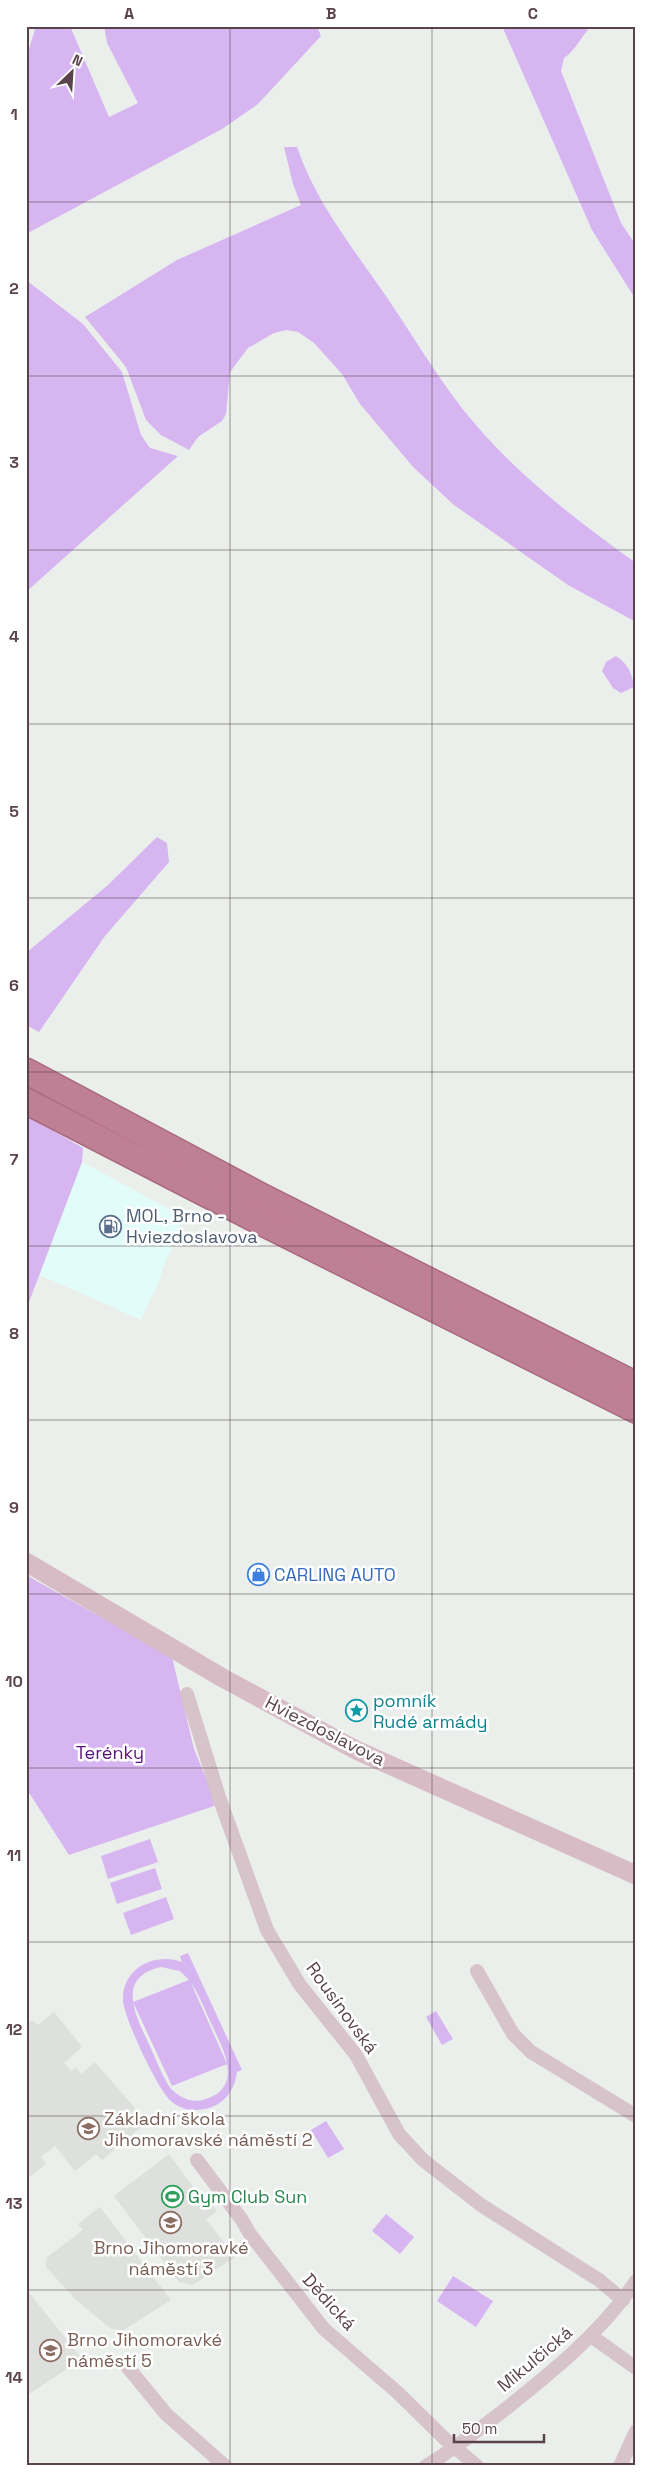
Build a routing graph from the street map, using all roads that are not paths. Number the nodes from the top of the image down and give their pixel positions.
1 (26, 1071) edge
2 (26, 1101) edge
3 (636, 1385) edge
4 (636, 1410) edge
5 (26, 1562) edge
6 (187, 1694) dead end
7 (636, 1875) edge
8 (477, 1971) dead end
9 (636, 2116) edge
10 (197, 2160) dead end
11 (636, 2281) edge
12 (622, 2300) junction
13 (591, 2336) junction
14 (126, 2365) dead end
15 (636, 2368) edge
16 (636, 2431) edge
17 (455, 2448) junction
18 (225, 2466) edge
19 (426, 2466) edge
20 (476, 2466) edge
21 (620, 2466) edge

1 - 3 highway
2 - 4 highway
5 - 7 main road, Hviezdoslavova
6 - 12 street, Rousínovská
8 - 9 street
10 - 17 street, Dědická
11 - 12 street, Mikulčická
12 - 13 street, Mikulčická
13 - 15 street, Mikulčická
13 - 17 street, Mikulčická
14 - 18 street
16 - 21 street
17 - 19 street, Mikulčická
17 - 20 street

